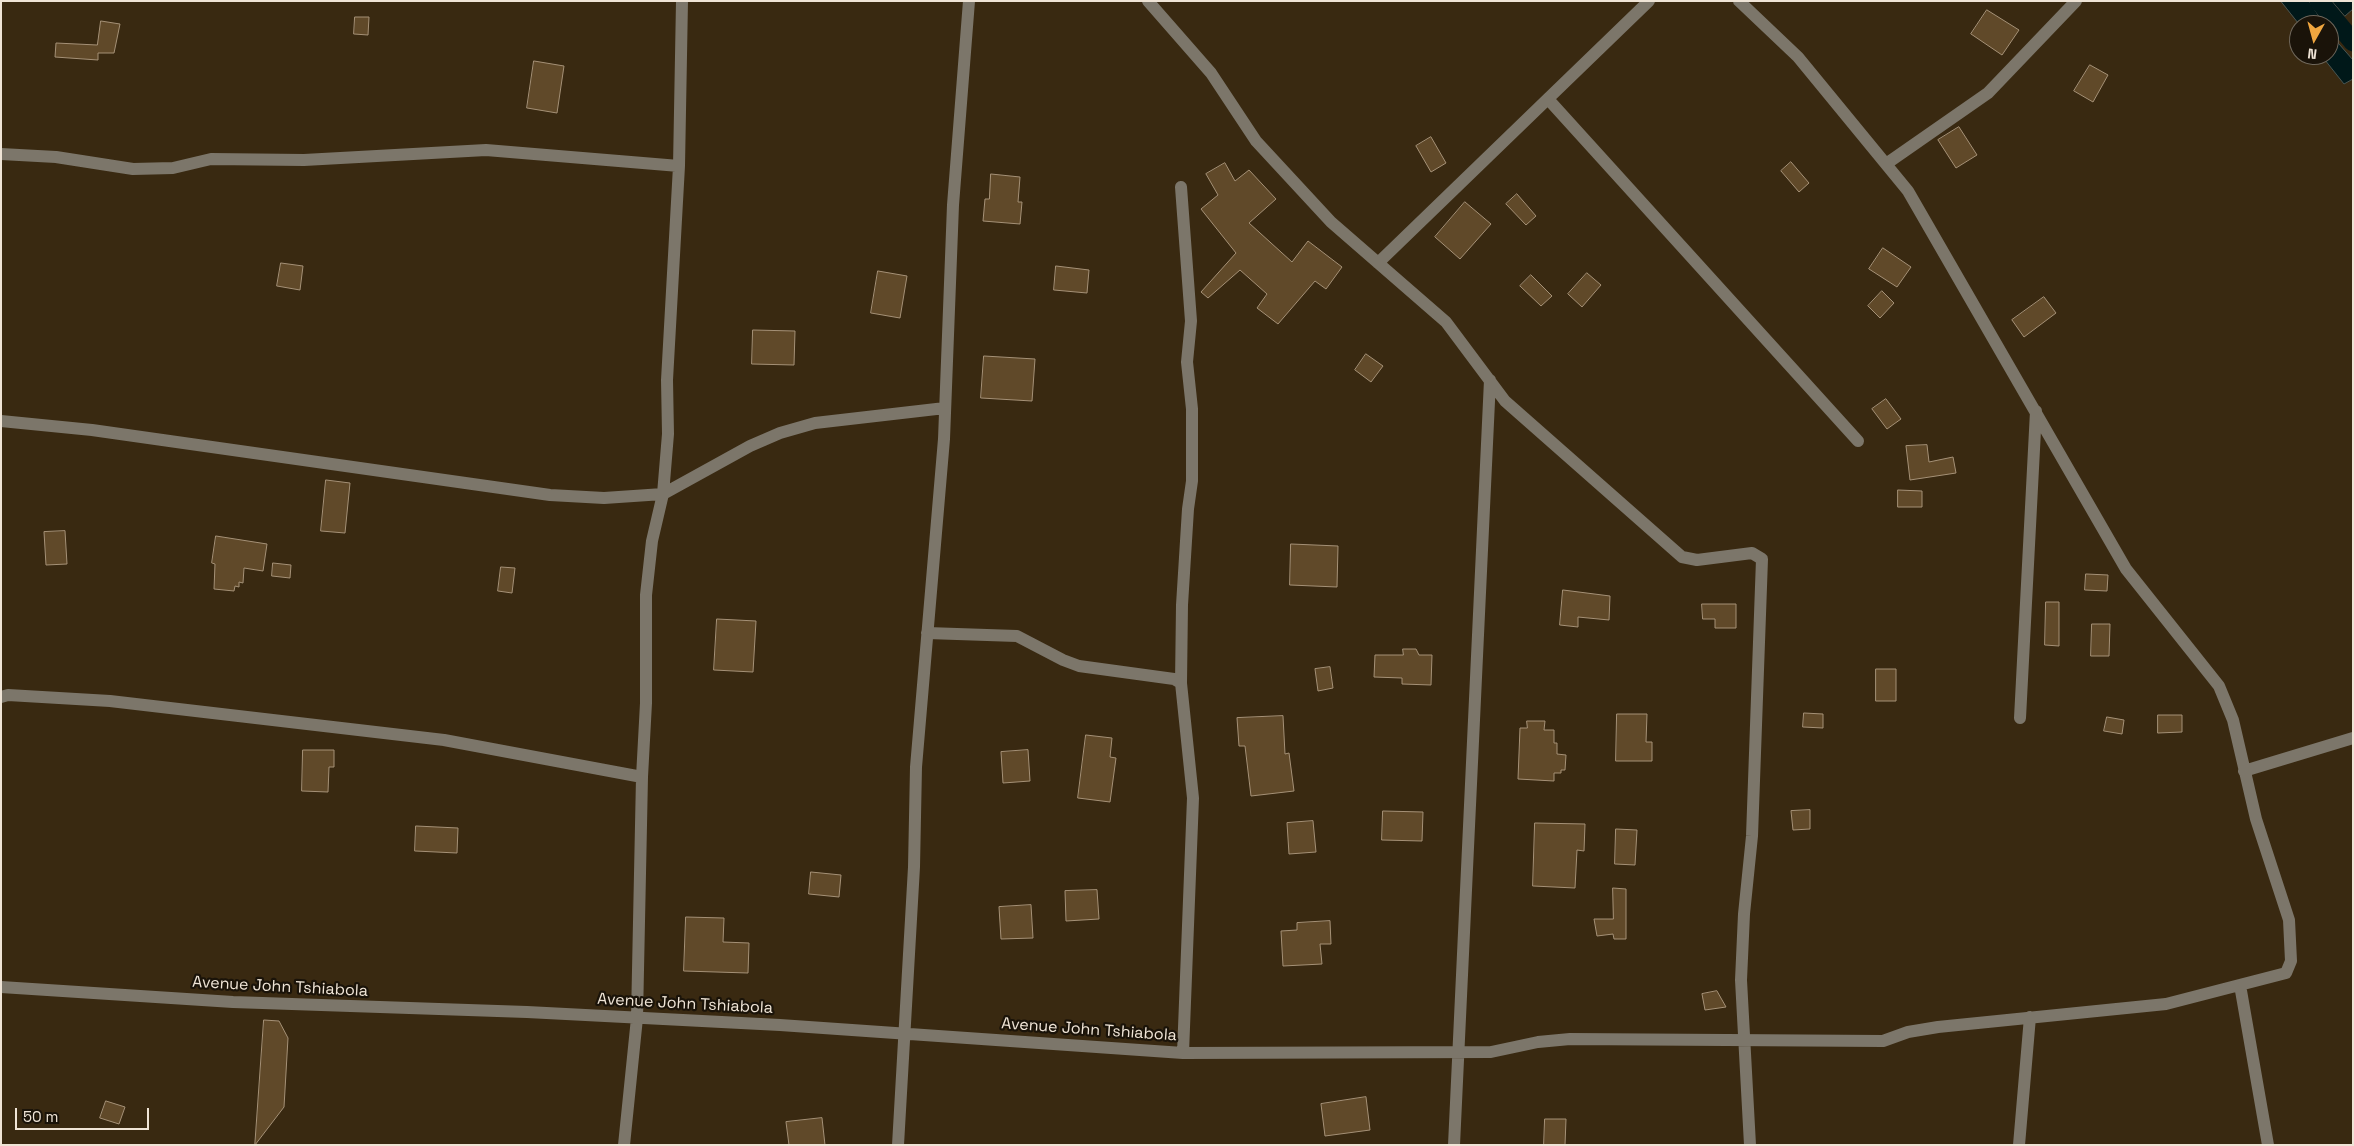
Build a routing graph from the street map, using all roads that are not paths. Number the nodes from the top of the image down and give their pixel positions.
1 (682, 1) edge
2 (969, 1) edge
3 (1148, 1) edge
4 (1650, 1) edge
5 (1739, 1) edge
6 (2076, 1) edge
7 (1548, 99) junction
8 (1, 154) edge
9 (1886, 164) junction
10 (678, 166) junction
11 (1181, 187) dead end
12 (1378, 263) junction
13 (1490, 380) junction
14 (945, 408) junction
15 (2036, 411) junction
16 (1, 421) edge
17 (1858, 441) dead end
18 (663, 494) junction
19 (927, 633) junction
20 (1182, 683) junction
21 (1, 697) edge
22 (2020, 718) dead end
23 (2353, 738) edge
24 (2244, 771) junction
25 (642, 777) junction
26 (2240, 985) junction
27 (1, 987) edge
28 (2030, 1017) junction
29 (637, 1018) junction
30 (906, 1034) junction
31 (1742, 1042) junction
32 (1183, 1053) junction
33 (1459, 1053) junction
34 (624, 1145) edge
35 (898, 1145) edge
36 (1454, 1145) edge
37 (1750, 1145) edge
38 (2019, 1145) edge
39 (2268, 1145) edge

1 - 10 street
2 - 14 street
3 - 12 street
4 - 7 street
5 - 9 street
6 - 9 street
7 - 12 street
7 - 17 street
8 - 10 street
9 - 15 street
10 - 18 street
11 - 20 street
12 - 13 street
13 - 31 street
13 - 33 street
14 - 18 street
14 - 19 street
15 - 22 street
15 - 24 street
16 - 18 street
18 - 25 street
19 - 20 street
19 - 30 street
20 - 32 street
21 - 25 street
23 - 24 street
24 - 26 street, Avenue John Tshiabola
25 - 29 street
26 - 28 street, Avenue John Tshiabola
26 - 39 street
27 - 29 street, Avenue John Tshiabola
28 - 31 street, Avenue John Tshiabola
28 - 38 street
29 - 30 street, Avenue John Tshiabola
29 - 34 street
30 - 32 street, Avenue John Tshiabola
30 - 35 street
31 - 33 street, Avenue John Tshiabola
31 - 37 street
32 - 33 street, Avenue John Tshiabola
33 - 36 street

